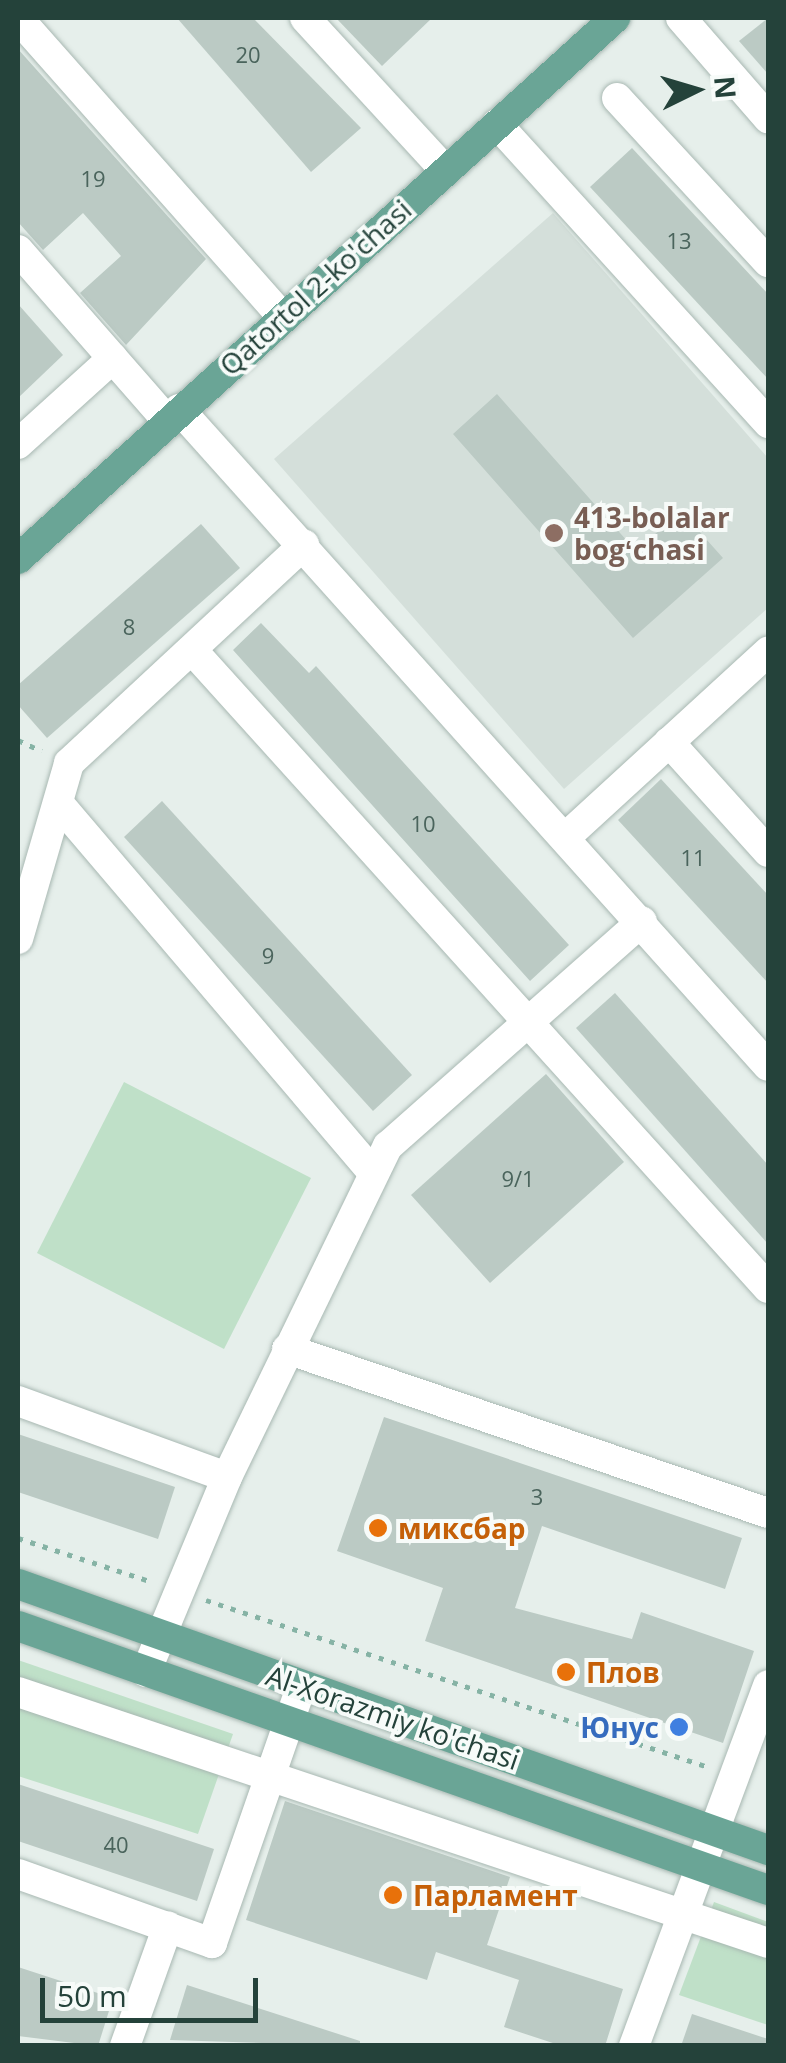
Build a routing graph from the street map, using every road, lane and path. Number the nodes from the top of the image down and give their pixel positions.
1 (18, 18) edge
2 (304, 18) edge
3 (615, 18) edge
4 (681, 18) edge
5 (617, 98) dead end
6 (768, 118) edge
7 (496, 124) junction
8 (446, 170) junction
9 (18, 250) edge
10 (768, 262) edge
11 (282, 316) junction
12 (112, 358) junction
13 (173, 414) junction
14 (768, 423) edge
15 (18, 444) edge
16 (304, 544) junction
17 (18, 559) edge
18 (193, 651) junction
19 (768, 652) edge
20 (669, 742) junction
21 (60, 805) junction
22 (567, 836) junction
23 (768, 852) edge
24 (642, 921) junction
25 (18, 939) edge
26 (528, 1019) junction
27 (768, 1066) edge
28 (371, 1171) junction
29 (768, 1288) edge
30 (287, 1349) junction
31 (18, 1401) edge
32 (227, 1476) junction
33 (768, 1513) edge
34 (18, 1538) edge
35 (18, 1584) edge
36 (178, 1591) junction
37 (18, 1626) edge
38 (159, 1634) junction
39 (146, 1672) junction
40 (302, 1685) junction
41 (768, 1685) edge
42 (18, 1692) edge
43 (289, 1722) junction
44 (271, 1773) junction
45 (738, 1777) junction
46 (719, 1832) junction
47 (768, 1850) edge
48 (706, 1868) junction
49 (18, 1874) edge
50 (768, 1890) edge
51 (677, 1910) junction
52 (168, 1926) junction
53 (768, 1943) edge
54 (126, 2046) edge
55 (634, 2046) edge

1 - 11 street
2 - 8 street
3 - 7 main road, Qatortol 2-ko'chasi
4 - 6 street
5 - 10 street
7 - 8 main road, Qatortol 2-ko'chasi
7 - 14 street
8 - 11 main road, Qatortol 2-ko'chasi
9 - 12 street
11 - 13 main road, Qatortol 2-ko'chasi
12 - 13 street
12 - 15 street
13 - 16 street
13 - 17 main road, Qatortol 2-ko'chasi
16 - 18 street
16 - 22 street
18 - 21 street
18 - 26 street
19 - 20 street
20 - 22 street
20 - 23 street
21 - 25 street
21 - 28 street
22 - 24 street
24 - 26 street
24 - 27 street
26 - 28 street
26 - 29 street
28 - 30 street
30 - 32 street
30 - 33 street
31 - 32 street
32 - 36 street
34 - 36 path
35 - 38 main road, Al-Xorazmiy ko'chasi
36 - 38 street
36 - 45 path
37 - 39 main road, Al-Xorazmiy ko'chasi
38 - 39 street
38 - 40 main road, Al-Xorazmiy ko'chasi
39 - 43 main road, Al-Xorazmiy ko'chasi
40 - 43 street
40 - 46 main road, Al-Xorazmiy ko'chasi
41 - 45 street
42 - 44 street
43 - 44 street
43 - 48 main road, Al-Xorazmiy ko'chasi
44 - 51 street
44 - 52 street
45 - 46 street
46 - 47 main road, Al-Xorazmiy ko'chasi
46 - 48 street
48 - 50 main road, Al-Xorazmiy ko'chasi
48 - 51 street
49 - 52 street
51 - 53 street
51 - 55 street
52 - 54 street

